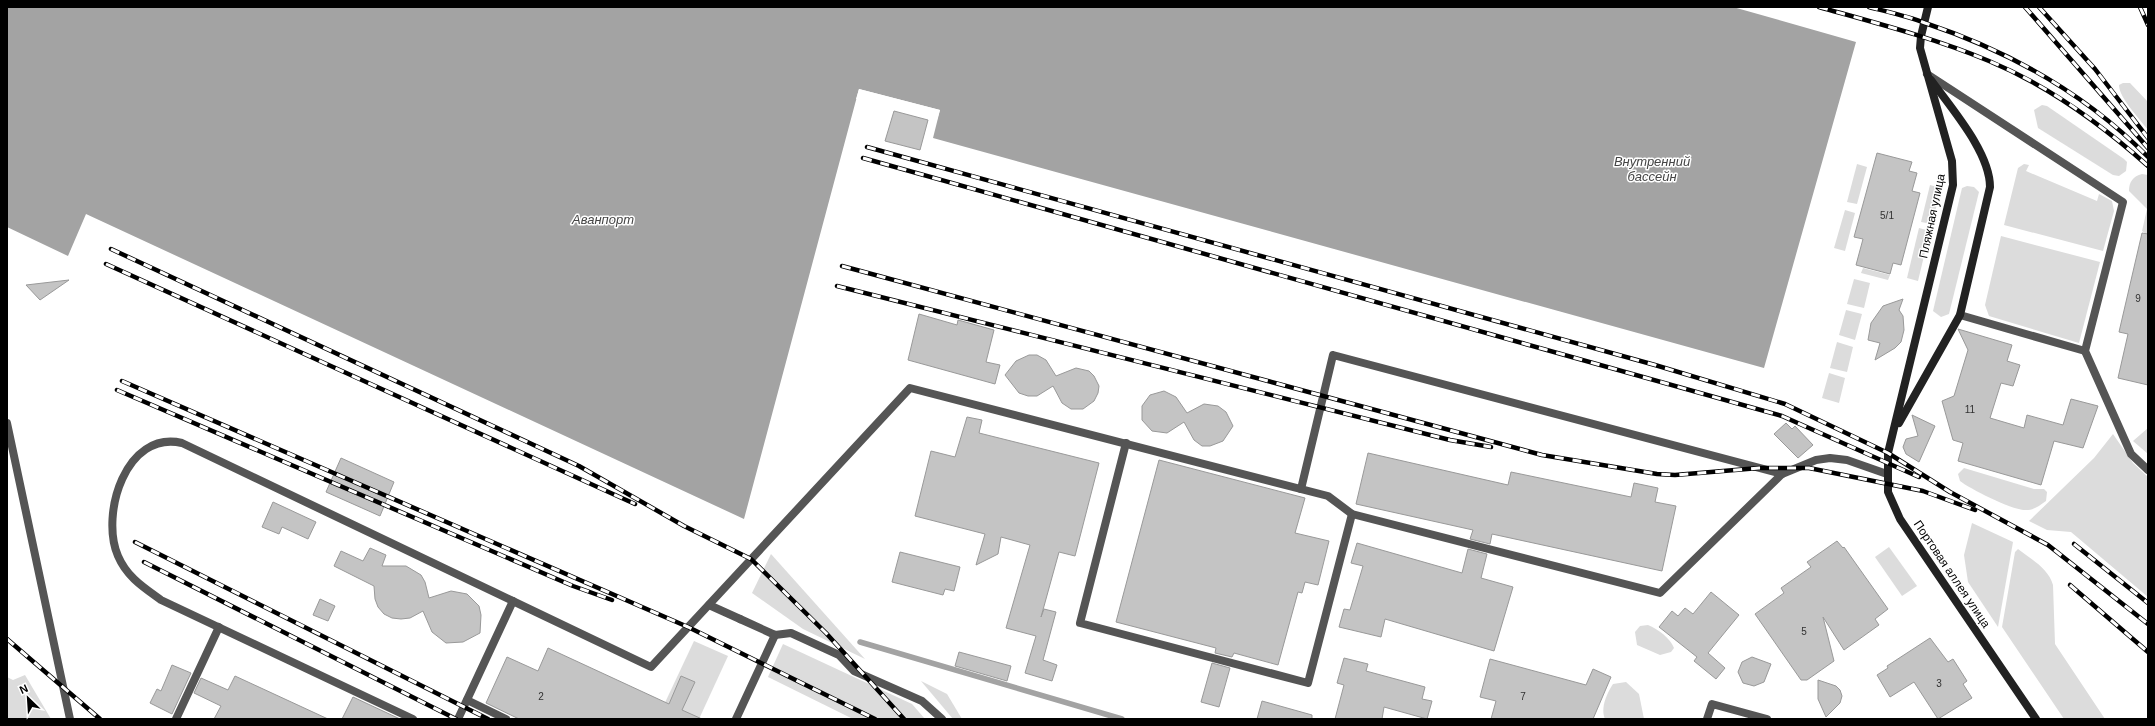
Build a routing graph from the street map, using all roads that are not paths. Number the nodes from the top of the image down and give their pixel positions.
1 (1928, 7) edge
2 (1927, 74) junction
3 (1960, 315) junction
4 (2085, 351) junction
5 (7, 423) edge
6 (1894, 430) junction
7 (8, 436) edge
8 (1126, 444) junction
9 (2148, 470) edge
10 (1782, 474) junction
11 (1887, 474) junction
12 (1301, 489) junction
13 (1352, 514) junction
14 (514, 601) junction
15 (708, 605) junction
16 (219, 627) junction
17 (775, 635) junction
18 (467, 700) junction
19 (70, 719) edge
20 (176, 719) edge
21 (413, 719) edge
22 (458, 719) edge
23 (506, 719) edge
24 (736, 719) edge
25 (942, 719) edge
26 (1707, 719) edge
27 (1767, 719) edge
28 (2036, 719) edge

1 - 2 street, Пляжная улица
2 - 3 street
2 - 4 street
2 - 6 street, Пляжная улица
3 - 4 street
3 - 6 street
4 - 9 street
5 - 7 street
6 - 11 street, Портовая аллея улица
7 - 19 street
8 - 12 street
8 - 13 street
8 - 15 street
10 - 11 street
10 - 12 street
10 - 13 street
11 - 28 street, Портовая аллея улица
12 - 13 street
14 - 15 street
14 - 16 street
14 - 18 street
15 - 17 street
16 - 20 street
16 - 21 street
17 - 24 street
17 - 25 street
18 - 22 street
18 - 23 street
26 - 27 street

